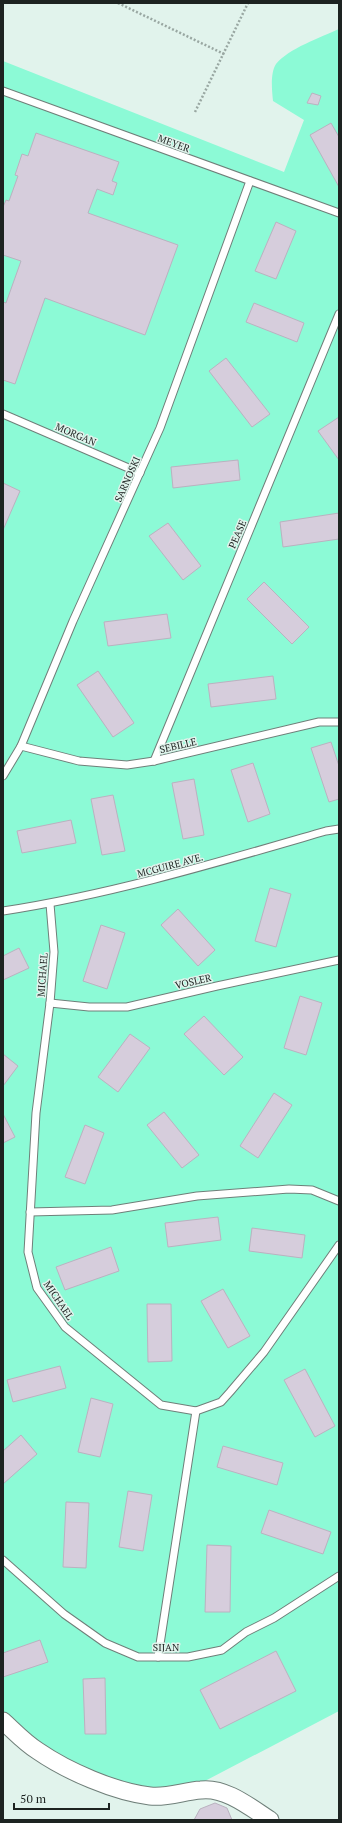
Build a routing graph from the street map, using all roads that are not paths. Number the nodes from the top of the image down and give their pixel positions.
1 (3, 91) edge
2 (250, 181) junction
3 (339, 213) edge
4 (339, 314) edge
5 (3, 414) edge
6 (140, 473) junction
7 (339, 722) edge
8 (21, 746) junction
9 (154, 761) junction
10 (3, 776) edge
11 (339, 829) edge
12 (50, 904) junction
13 (3, 911) edge
14 (339, 960) edge
15 (50, 1003) junction
16 (339, 1201) edge
17 (30, 1212) junction
18 (339, 1245) edge
19 (196, 1412) junction
20 (3, 1560) edge
21 (339, 1576) edge
22 (158, 1657) junction
23 (3, 1722) edge
24 (270, 1820) edge

1 - 2 lane, MEYER
2 - 3 lane, MEYER
2 - 6 lane, SARNOSKI
4 - 9 lane, PEASE
5 - 6 lane, MORGAN
6 - 8 lane, SARNOSKI
7 - 9 lane, SEBILLE
8 - 9 lane, SEBILLE
8 - 10 lane, SARNOSKI
11 - 12 lane, MCGUIRE AVE.
12 - 13 lane, MCGUIRE AVE.
12 - 15 lane, MICHAEL
14 - 15 lane, VOSLER
15 - 17 lane, MICHAEL
16 - 17 lane
17 - 19 lane, MICHAEL
18 - 19 lane
19 - 22 lane
20 - 22 lane, SIJAN
21 - 22 lane, SIJAN
23 - 24 street

